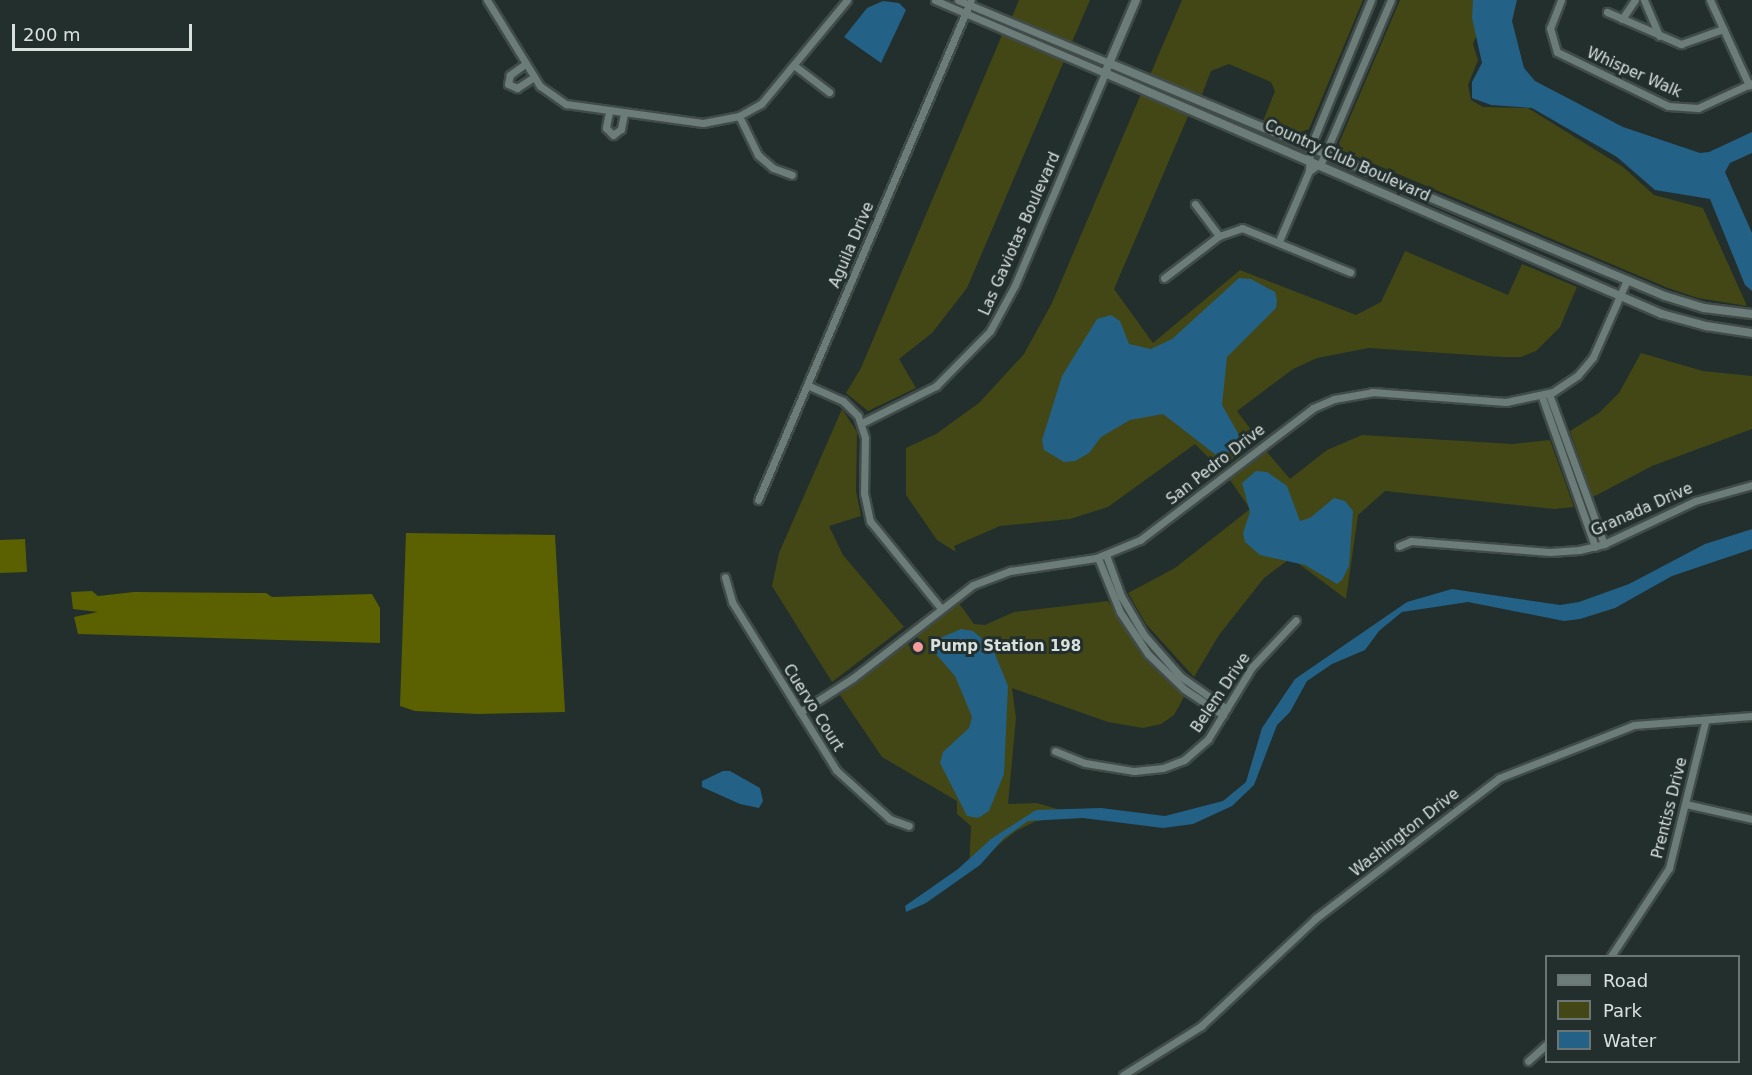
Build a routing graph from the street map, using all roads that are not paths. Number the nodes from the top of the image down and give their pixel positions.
1 (487, 0) edge
2 (935, 0) edge
3 (958, 0) edge
4 (1136, 0) edge
5 (1371, 0) edge
6 (1390, 0) edge
7 (1561, 0) edge
8 (1635, 0) edge
9 (1644, 0) edge
10 (1711, 0) edge
11 (844, 1) edge
12 (970, 2) edge
13 (1607, 12) dead end
14 (965, 13) junction
15 (1622, 19) junction
16 (1723, 29) junction
17 (1659, 36) junction
18 (1109, 63) junction
19 (525, 64) junction
20 (795, 66) junction
21 (1105, 73) junction
22 (534, 77) junction
23 (1750, 84) edge
24 (829, 92) dead end
25 (609, 112) junction
26 (624, 114) junction
27 (739, 116) junction
28 (1310, 148) junction
29 (1325, 154) junction
30 (1307, 158) junction
31 (1321, 163) junction
32 (1309, 171) junction
33 (792, 175) dead end
34 (1195, 204) dead end
35 (1219, 236) junction
36 (1279, 241) junction
37 (1350, 272) dead end
38 (1164, 278) dead end
39 (1627, 280) junction
40 (1620, 296) junction
41 (1752, 314) edge
42 (1752, 333) edge
43 (807, 385) junction
44 (1546, 395) junction
45 (862, 423) junction
46 (1752, 485) edge
47 (758, 501) dead end
48 (1604, 544) junction
49 (1399, 546) dead end
50 (1595, 547) junction
51 (1102, 556) junction
52 (725, 577) dead end
53 (940, 607) junction
54 (1296, 620) dead end
55 (800, 712) junction
56 (1225, 712) junction
57 (1752, 716) edge
58 (1705, 722) junction
59 (1055, 751) dead end
60 (1686, 804) junction
61 (1752, 819) edge
62 (909, 826) dead end
63 (1612, 955) edge
64 (1545, 1047) edge
65 (1528, 1061) dead end
66 (1123, 1075) edge

1 - 19 street
2 - 14 street, Country Club Boulevard
3 - 12 street, Country Club Boulevard
4 - 18 street, Las Gaviotas Boulevard
5 - 28 street
6 - 29 street
7 - 23 street, Whisper Walk
8 - 15 street
9 - 17 street
10 - 16 street
11 - 20 street
12 - 14 street, Aguila Drive
12 - 18 street, Country Club Boulevard
13 - 15 street
14 - 21 street, Country Club Boulevard
14 - 43 street, Aguila Drive
15 - 17 street
16 - 17 street
16 - 23 street
18 - 21 street, Las Gaviotas Boulevard
18 - 28 street, Country Club Boulevard
19 - 22 street
19 - 22 street
20 - 24 street
20 - 27 street
21 - 30 street, Country Club Boulevard
21 - 45 street, Las Gaviotas Boulevard
22 - 25 street
25 - 26 street
25 - 26 street
26 - 27 street
27 - 33 street
28 - 29 street, Country Club Boulevard
28 - 30 street
29 - 31 street
29 - 39 street, Country Club Boulevard
30 - 31 street, Country Club Boulevard
30 - 32 street
31 - 32 street
31 - 40 street, Country Club Boulevard
32 - 36 street
34 - 35 street
35 - 36 street
35 - 38 street
36 - 37 street
39 - 40 street, San Pedro Drive
39 - 41 street, Country Club Boulevard
40 - 42 street, Country Club Boulevard
40 - 44 street, San Pedro Drive
43 - 45 street
43 - 47 street, Aguila Drive
44 - 48 street
44 - 50 street
44 - 51 street, San Pedro Drive
45 - 53 street
46 - 48 street, Granada Drive
48 - 50 street, Granada Drive
49 - 50 street, Granada Drive
51 - 53 street, San Pedro Drive
51 - 56 street
52 - 55 street, Cuervo Court
53 - 55 street, San Pedro Drive
54 - 56 street, Belem Drive
55 - 62 street, Cuervo Court
56 - 59 street, Belem Drive
57 - 58 street, Washington Drive
58 - 60 street, Prentiss Drive
58 - 66 street, Washington Drive
60 - 61 street
60 - 63 street, Prentiss Drive
64 - 65 street

